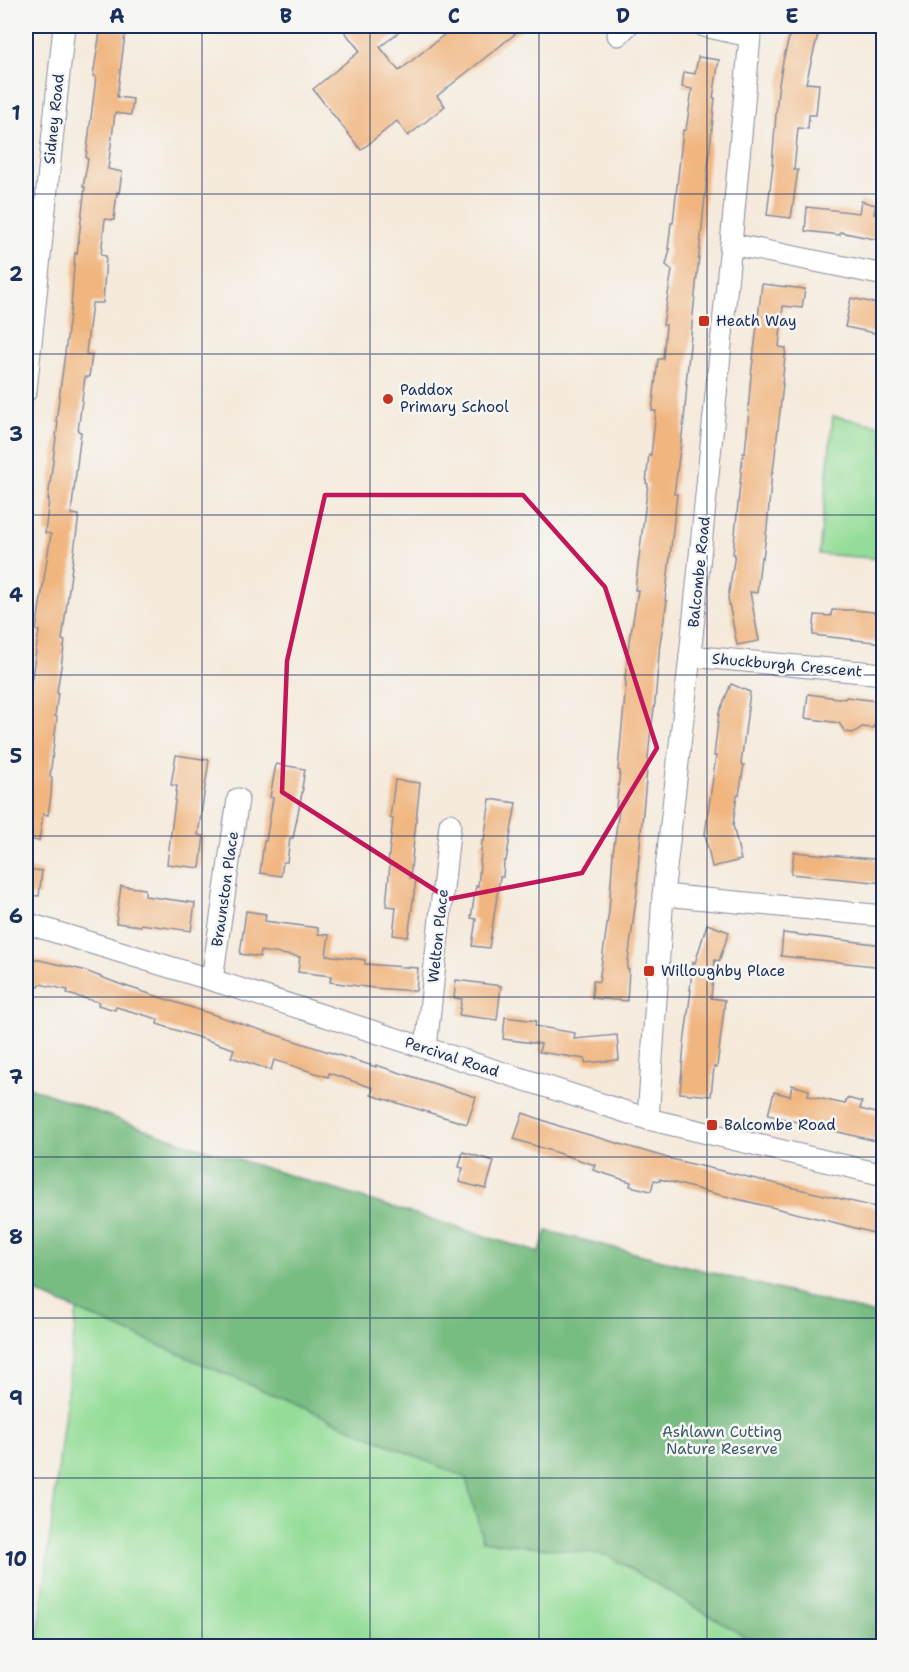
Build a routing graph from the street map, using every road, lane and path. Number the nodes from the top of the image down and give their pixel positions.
1 (63, 26) edge
2 (704, 26) edge
3 (750, 31) edge
4 (35, 219) edge
5 (732, 244) junction
6 (884, 275) edge
7 (26, 391) edge
8 (690, 657) junction
9 (884, 674) edge
10 (238, 799) dead end
11 (450, 824) dead end
12 (663, 895) junction
13 (884, 916) edge
14 (26, 923) edge
15 (212, 980) junction
16 (426, 1048) junction
17 (648, 1119) junction
18 (884, 1175) edge

1 - 4 street, Sidney Road
2 - 3 street
3 - 5 street, Balcombe Road
4 - 7 street, Sidney Road
5 - 6 street
5 - 8 street, Balcombe Road
8 - 9 street, Shuckburgh Crescent
8 - 12 street, Balcombe Road
10 - 15 street, Braunston Place
11 - 16 street, Welton Place
12 - 13 street
12 - 17 street, Balcombe Road
14 - 15 street, Percival Road
15 - 16 street, Percival Road
16 - 17 street, Percival Road
17 - 18 street, Percival Road

